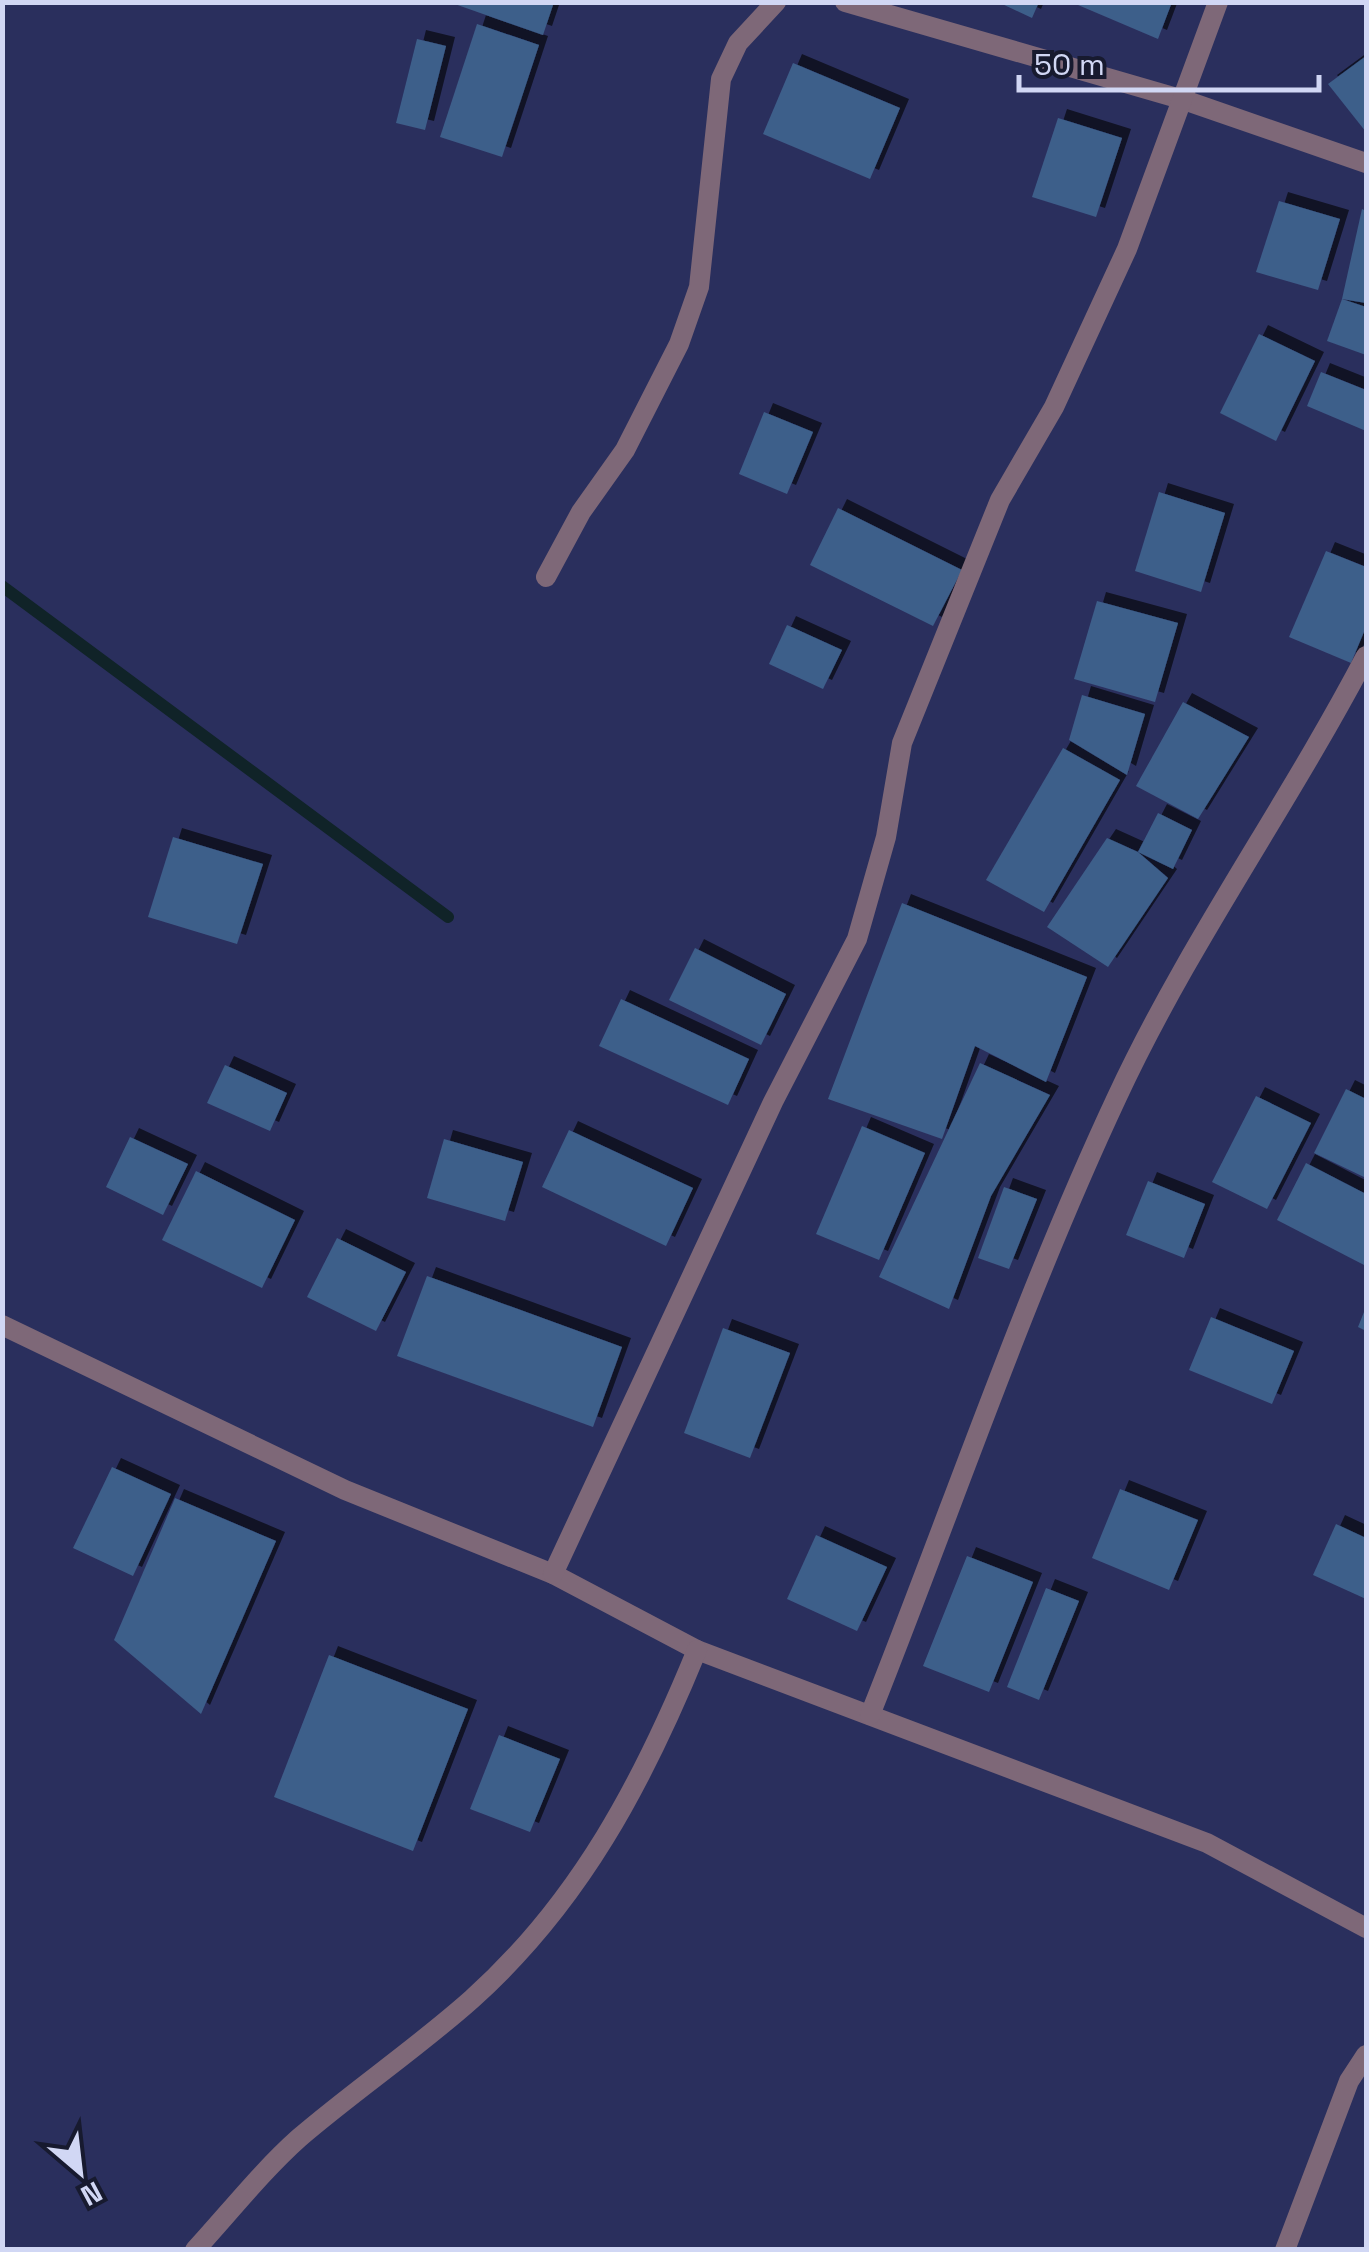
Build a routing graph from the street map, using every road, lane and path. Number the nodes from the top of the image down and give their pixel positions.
1 (776, 2) edge
2 (845, 2) edge
3 (1218, 2) edge
4 (1184, 100) junction
5 (1366, 162) edge
6 (546, 577) dead end
7 (1366, 656) edge
8 (2, 1325) edge
9 (553, 1574) junction
10 (697, 1650) junction
11 (870, 1714) junction
12 (1366, 1928) edge
13 (1366, 2055) edge
14 (195, 2250) edge
15 (1285, 2250) edge

1 - 6 street
2 - 4 street
3 - 4 street
4 - 5 street
4 - 9 street
7 - 11 street
8 - 9 street
9 - 10 street
10 - 11 street
10 - 14 street
11 - 12 street
13 - 15 street

